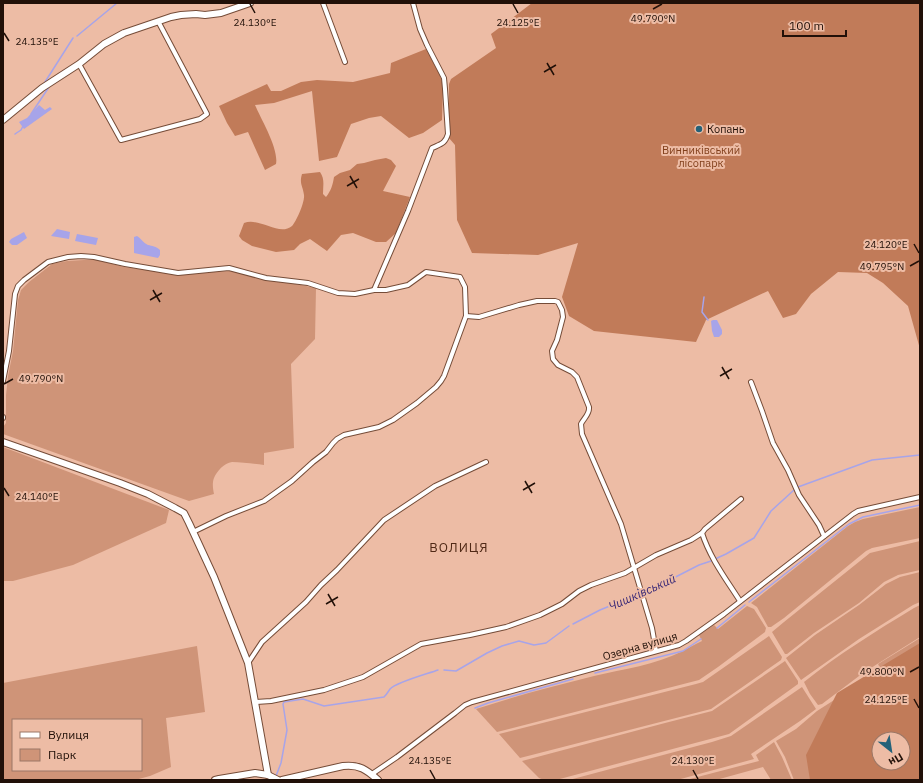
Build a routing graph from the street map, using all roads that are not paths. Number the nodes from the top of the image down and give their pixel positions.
1 (250, 3) edge
2 (323, 3) edge
3 (413, 3) edge
4 (158, 21) junction
5 (345, 62) dead end
6 (79, 64) junction
7 (3, 120) edge
8 (374, 290) junction
9 (466, 316) junction
10 (3, 381) edge
11 (751, 382) dead end
12 (3, 442) edge
13 (486, 462) dead end
14 (920, 497) edge
15 (741, 499) dead end
16 (193, 532) junction
17 (702, 533) junction
18 (824, 536) junction
19 (634, 568) junction
20 (740, 601) junction
21 (656, 651) junction
22 (248, 663) junction
23 (256, 702) junction
24 (372, 774) junction
25 (275, 778) edge
26 (215, 780) edge
27 (378, 780) edge

1 - 4 street
2 - 5 street
3 - 8 street
4 - 6 street
4 - 6 street
6 - 7 street
8 - 9 street
8 - 10 street
9 - 16 street
9 - 19 street
11 - 18 street
12 - 16 street
13 - 22 street
14 - 18 street, Озерна вулиця
15 - 17 street
16 - 22 street
17 - 19 street
17 - 20 street
18 - 20 street, Озерна вулиця
19 - 21 street
19 - 23 street
20 - 21 street, Озерна вулиця
21 - 24 street, Озерна вулиця
22 - 23 street
23 - 25 street
24 - 25 street
24 - 27 street
25 - 26 street

